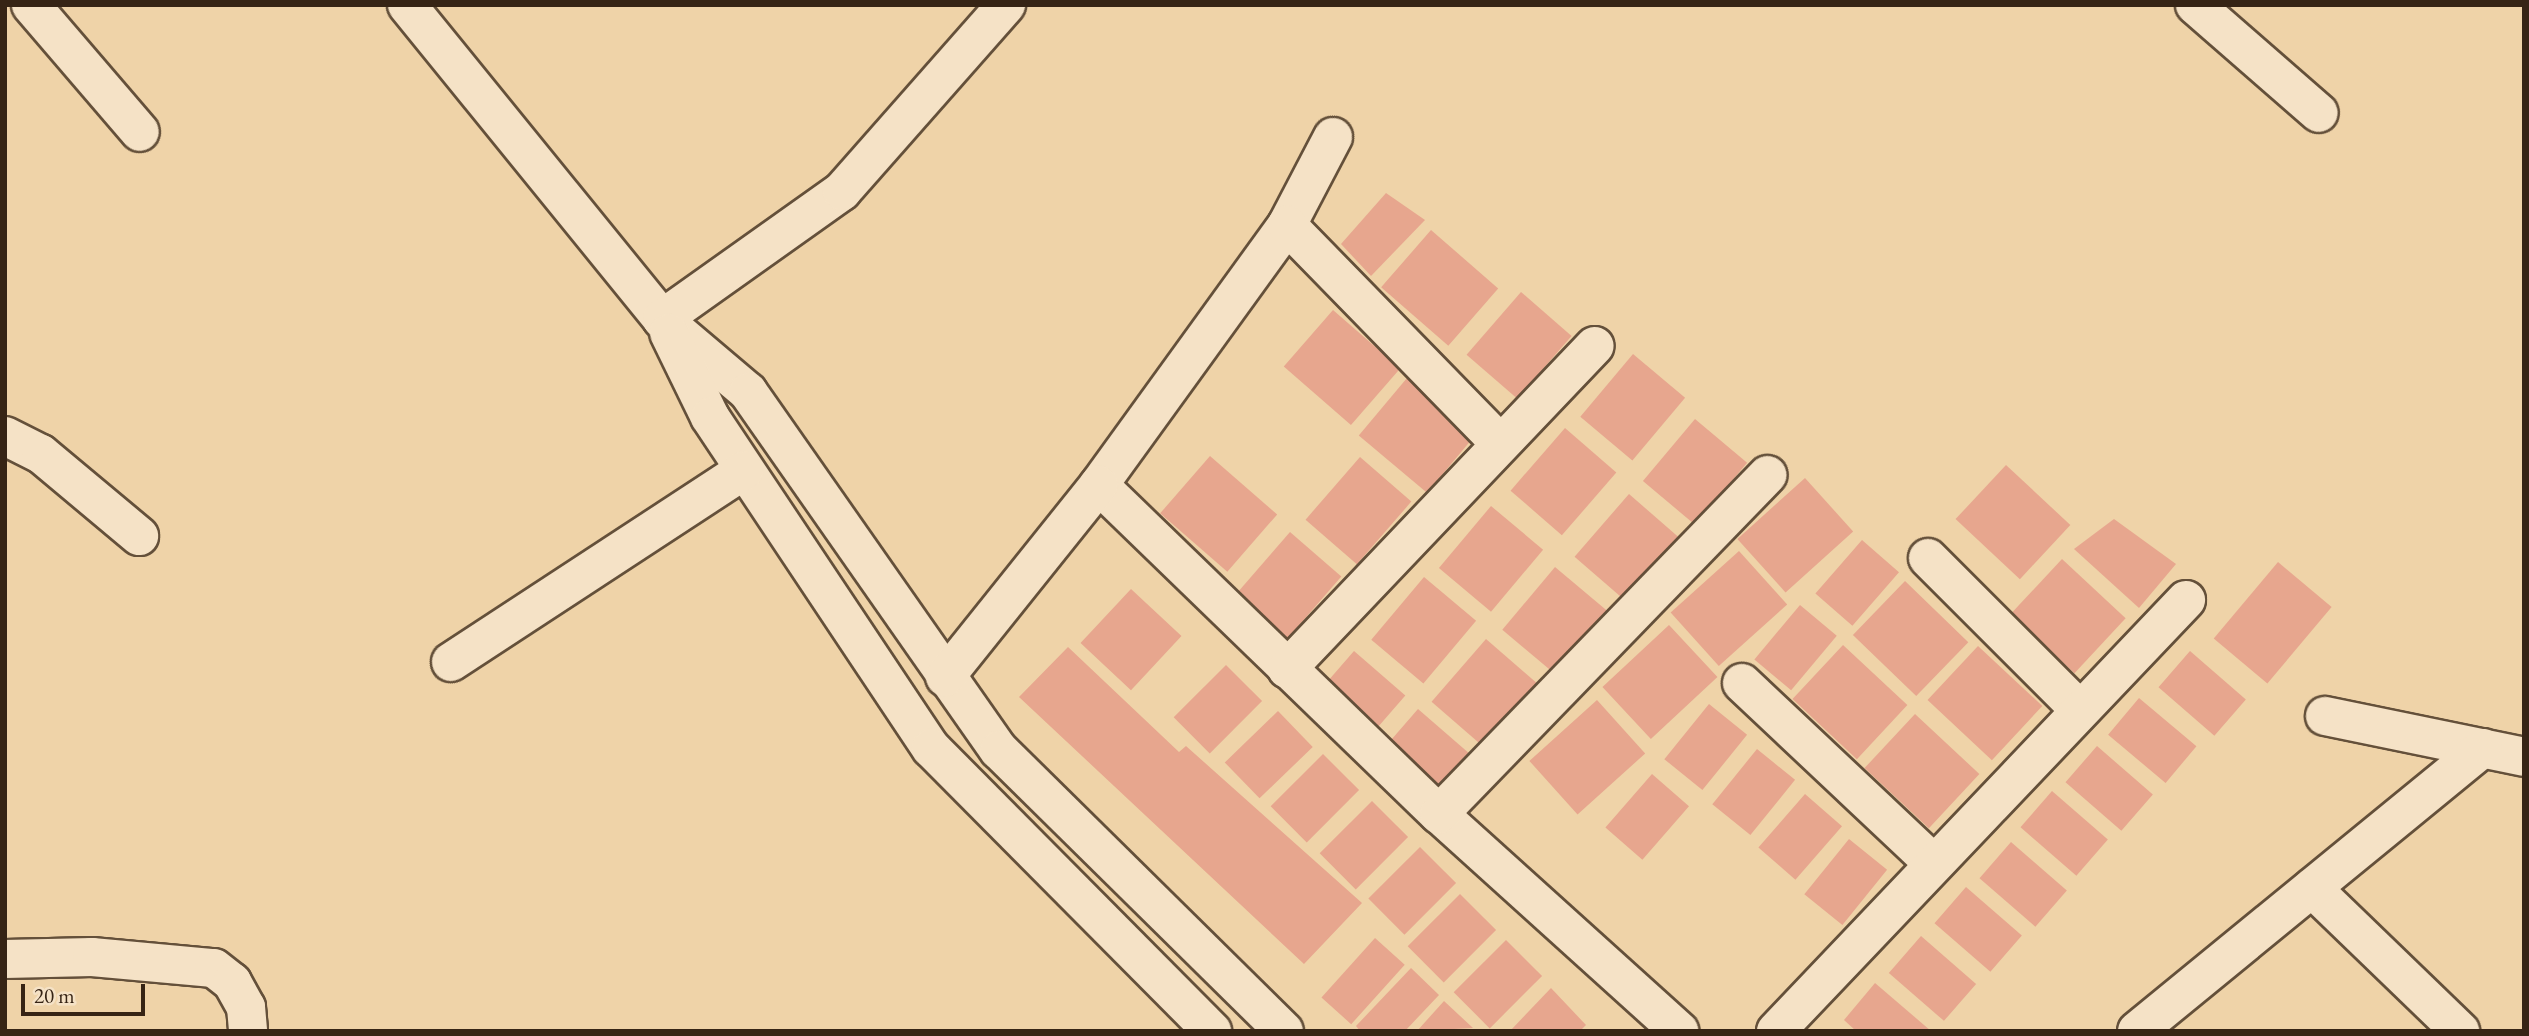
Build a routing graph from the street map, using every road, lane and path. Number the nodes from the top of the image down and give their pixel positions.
1 (31, 5) edge
2 (407, 5) edge
3 (1006, 5) edge
4 (2195, 5) edge
5 (2319, 113) dead end
6 (140, 132) dead end
7 (1333, 137) dead end
8 (1287, 225) junction
9 (662, 319) junction
10 (1595, 346) dead end
11 (5, 436) edge
12 (1500, 443) junction
13 (744, 470) junction
14 (1768, 475) dead end
15 (1099, 485) junction
16 (139, 536) dead end
17 (1928, 558) dead end
18 (2186, 600) dead end
19 (451, 662) dead end
20 (1287, 669) junction
21 (945, 677) junction
22 (1742, 682) dead end
23 (2078, 708) junction
24 (2325, 716) dead end
25 (2483, 748) junction
26 (2524, 757) edge
27 (1439, 814) junction
28 (1932, 862) junction
29 (2312, 888) junction
30 (5, 960) edge
31 (255, 1023) edge
32 (1212, 1031) edge
33 (1284, 1031) edge
34 (1679, 1031) edge
35 (1776, 1031) edge
36 (2137, 1031) edge
37 (2460, 1031) edge

1 - 6 street
2 - 9 street
3 - 9 street
4 - 5 street
7 - 8 street
8 - 12 street
8 - 15 street
9 - 13 street
9 - 21 street
10 - 12 street
11 - 16 street
12 - 20 street
13 - 19 street
13 - 32 street
14 - 27 street
15 - 20 street
15 - 21 street
17 - 23 street
18 - 23 street
20 - 27 street
21 - 33 street
22 - 28 street
23 - 28 street
24 - 25 street
25 - 26 street
25 - 29 street
27 - 34 street
28 - 35 street
29 - 36 street
29 - 37 street
30 - 31 street

